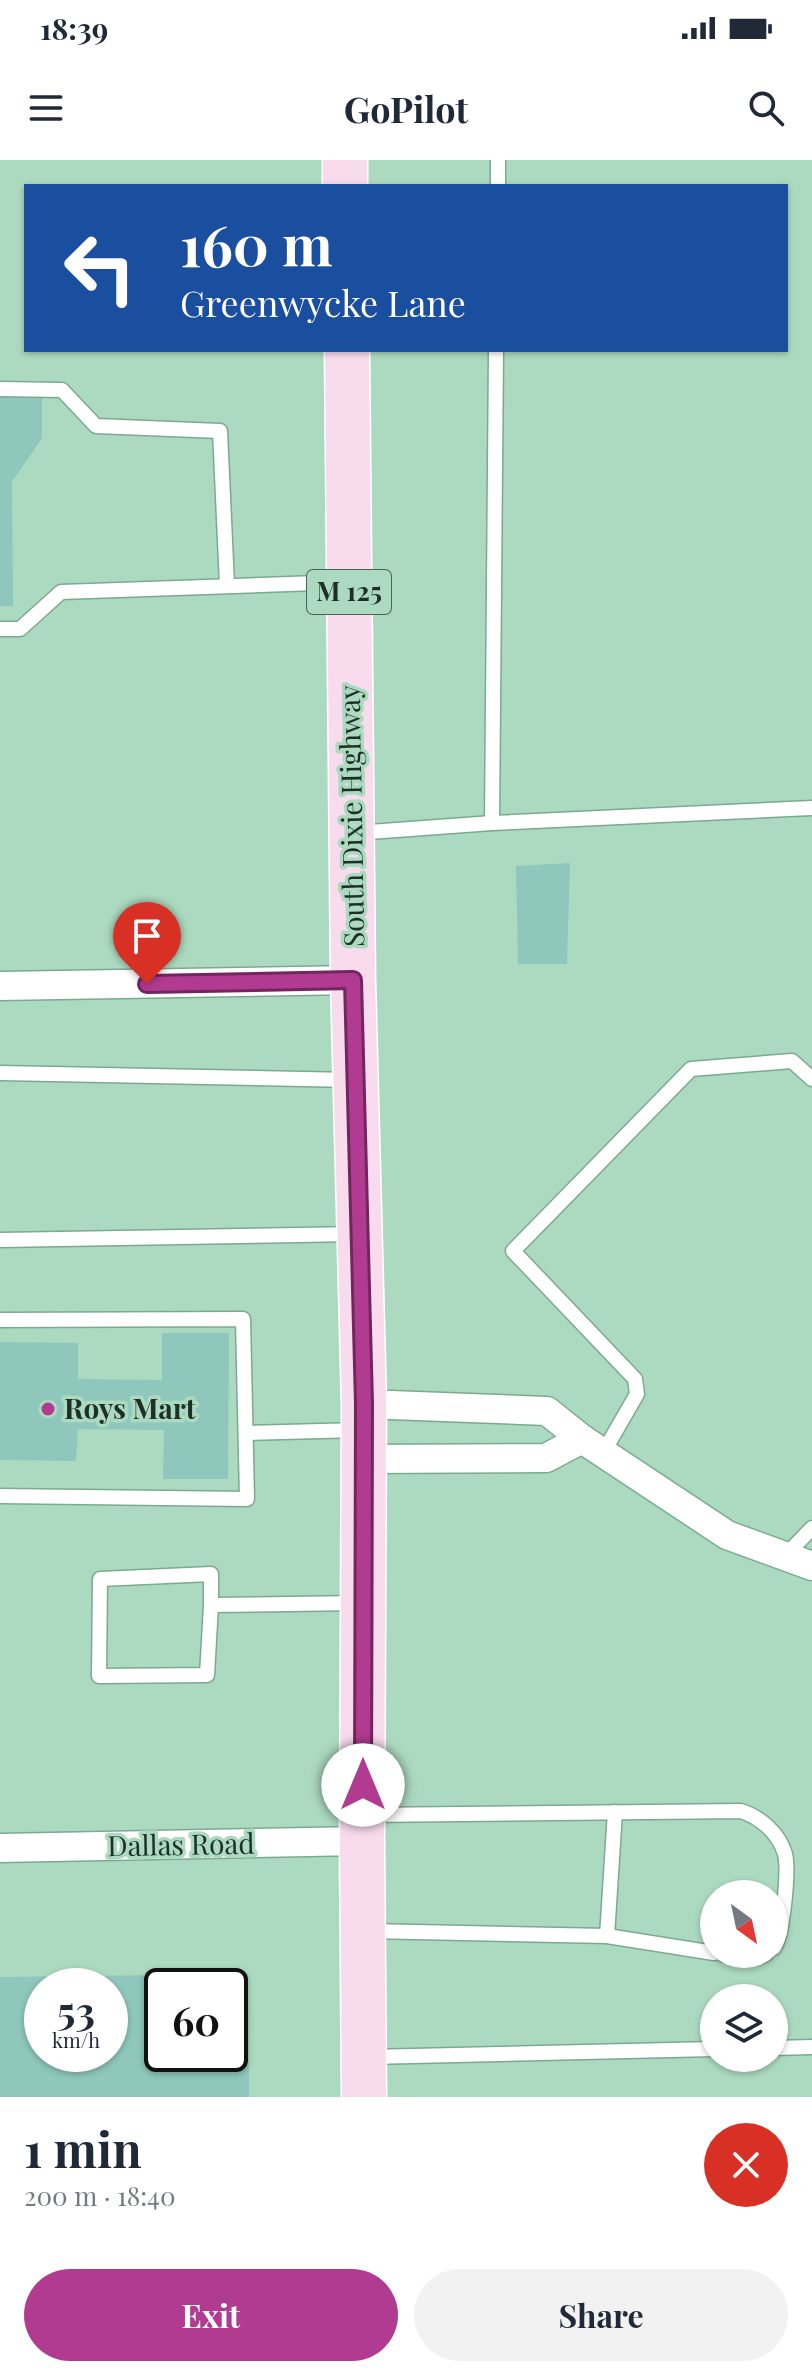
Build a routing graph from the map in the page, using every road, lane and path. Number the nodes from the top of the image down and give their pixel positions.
1 (345, 160) edge
2 (498, 160) edge
3 (345, 184) edge
4 (498, 184) edge
5 (347, 352) edge
6 (496, 352) edge
7 (0, 389) edge
8 (349, 582) junction
9 (227, 585) junction
10 (0, 629) edge
11 (812, 808) edge
12 (492, 823) junction
13 (352, 833) junction
14 (353, 980) junction
15 (0, 986) edge
16 (0, 1073) edge
17 (812, 1079) edge
18 (356, 1080) junction
19 (360, 1234) junction
20 (0, 1240) edge
21 (0, 1320) edge
22 (364, 1431) junction
23 (248, 1433) junction
24 (592, 1446) junction
25 (0, 1496) edge
26 (812, 1528) edge
27 (785, 1556) junction
28 (812, 1566) edge
29 (363, 1603) junction
30 (211, 1605) junction
31 (615, 1812) junction
32 (362, 1828) junction
33 (0, 1848) edge
34 (784, 1880) edge
35 (362, 1931) junction
36 (607, 1936) junction
37 (700, 1951) edge
38 (812, 2047) edge
39 (788, 2048) edge
40 (700, 2050) edge
41 (364, 2077) edge

1 - 3 main road
2 - 4 lane
5 - 8 main road, South Dixie Highway / M 125
6 - 12 lane
7 - 9 lane
8 - 9 lane
8 - 13 main road, South Dixie Highway / M 125
9 - 10 lane
11 - 12 lane
12 - 13 lane
13 - 14 main road, South Dixie Highway / M 125
14 - 15 street
14 - 18 main road, South Dixie Highway / M 125
16 - 18 lane
17 - 24 lane
18 - 19 main road, South Dixie Highway / M 125
19 - 20 lane
19 - 22 main road, South Dixie Highway / M 125
21 - 23 lane
22 - 23 lane
22 - 24 street
22 - 24 street
22 - 29 main road, South Dixie Highway / M 125
23 - 25 lane
24 - 27 street
26 - 27 lane
27 - 28 street
29 - 30 lane
29 - 32 main road, South Dixie Highway / M 125
30 - 30 lane
31 - 32 lane
31 - 34 lane
31 - 36 lane
32 - 33 street, Dallas Road
32 - 35 main road, South Dixie Highway / M 125
35 - 36 lane
35 - 41 main road, South Dixie Highway / M 125
36 - 37 lane
38 - 39 lane
40 - 41 lane

